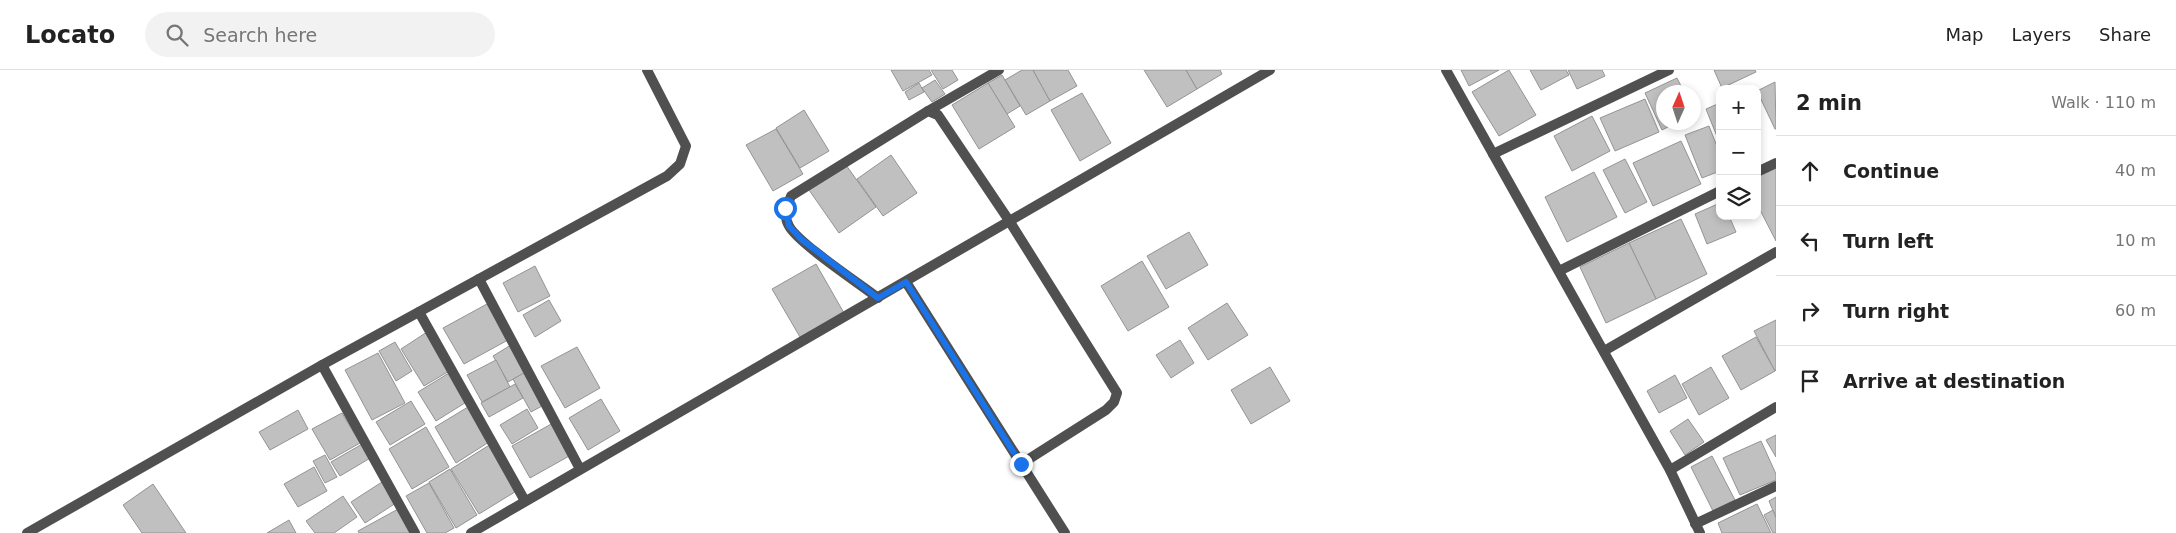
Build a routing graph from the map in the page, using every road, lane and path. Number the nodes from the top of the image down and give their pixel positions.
1 (647, 70) edge
2 (999, 70) edge
3 (1270, 70) edge
4 (1446, 70) edge
5 (1669, 70) edge
6 (928, 111) junction
7 (1493, 154) junction
8 (1776, 163) edge
9 (1761, 170) edge
10 (1716, 193) edge
11 (1010, 222) junction
12 (1776, 252) edge
13 (1559, 271) junction
14 (479, 280) junction
15 (906, 282) junction
16 (878, 298) junction
17 (419, 312) junction
18 (1604, 351) junction
19 (322, 365) junction
20 (1776, 407) edge
21 (1021, 464) junction
22 (580, 469) junction
23 (1670, 470) junction
24 (1776, 486) edge
25 (525, 501) junction
26 (1698, 529) edge
27 (27, 533) edge
28 (415, 533) edge
29 (471, 533) edge
30 (1065, 533) edge

1 - 14 street
2 - 6 street
3 - 11 street
4 - 7 street
5 - 7 street
6 - 11 street
6 - 16 street
7 - 13 street
8 - 9 street
10 - 13 street
11 - 15 street
11 - 21 street
12 - 18 street
13 - 18 street
14 - 17 street
14 - 22 street
15 - 16 street
15 - 21 street
16 - 22 street
17 - 19 street
17 - 25 street
18 - 23 street
19 - 27 street
19 - 28 street
20 - 23 street
21 - 30 street
22 - 25 street
23 - 26 street
24 - 26 street
25 - 29 street

